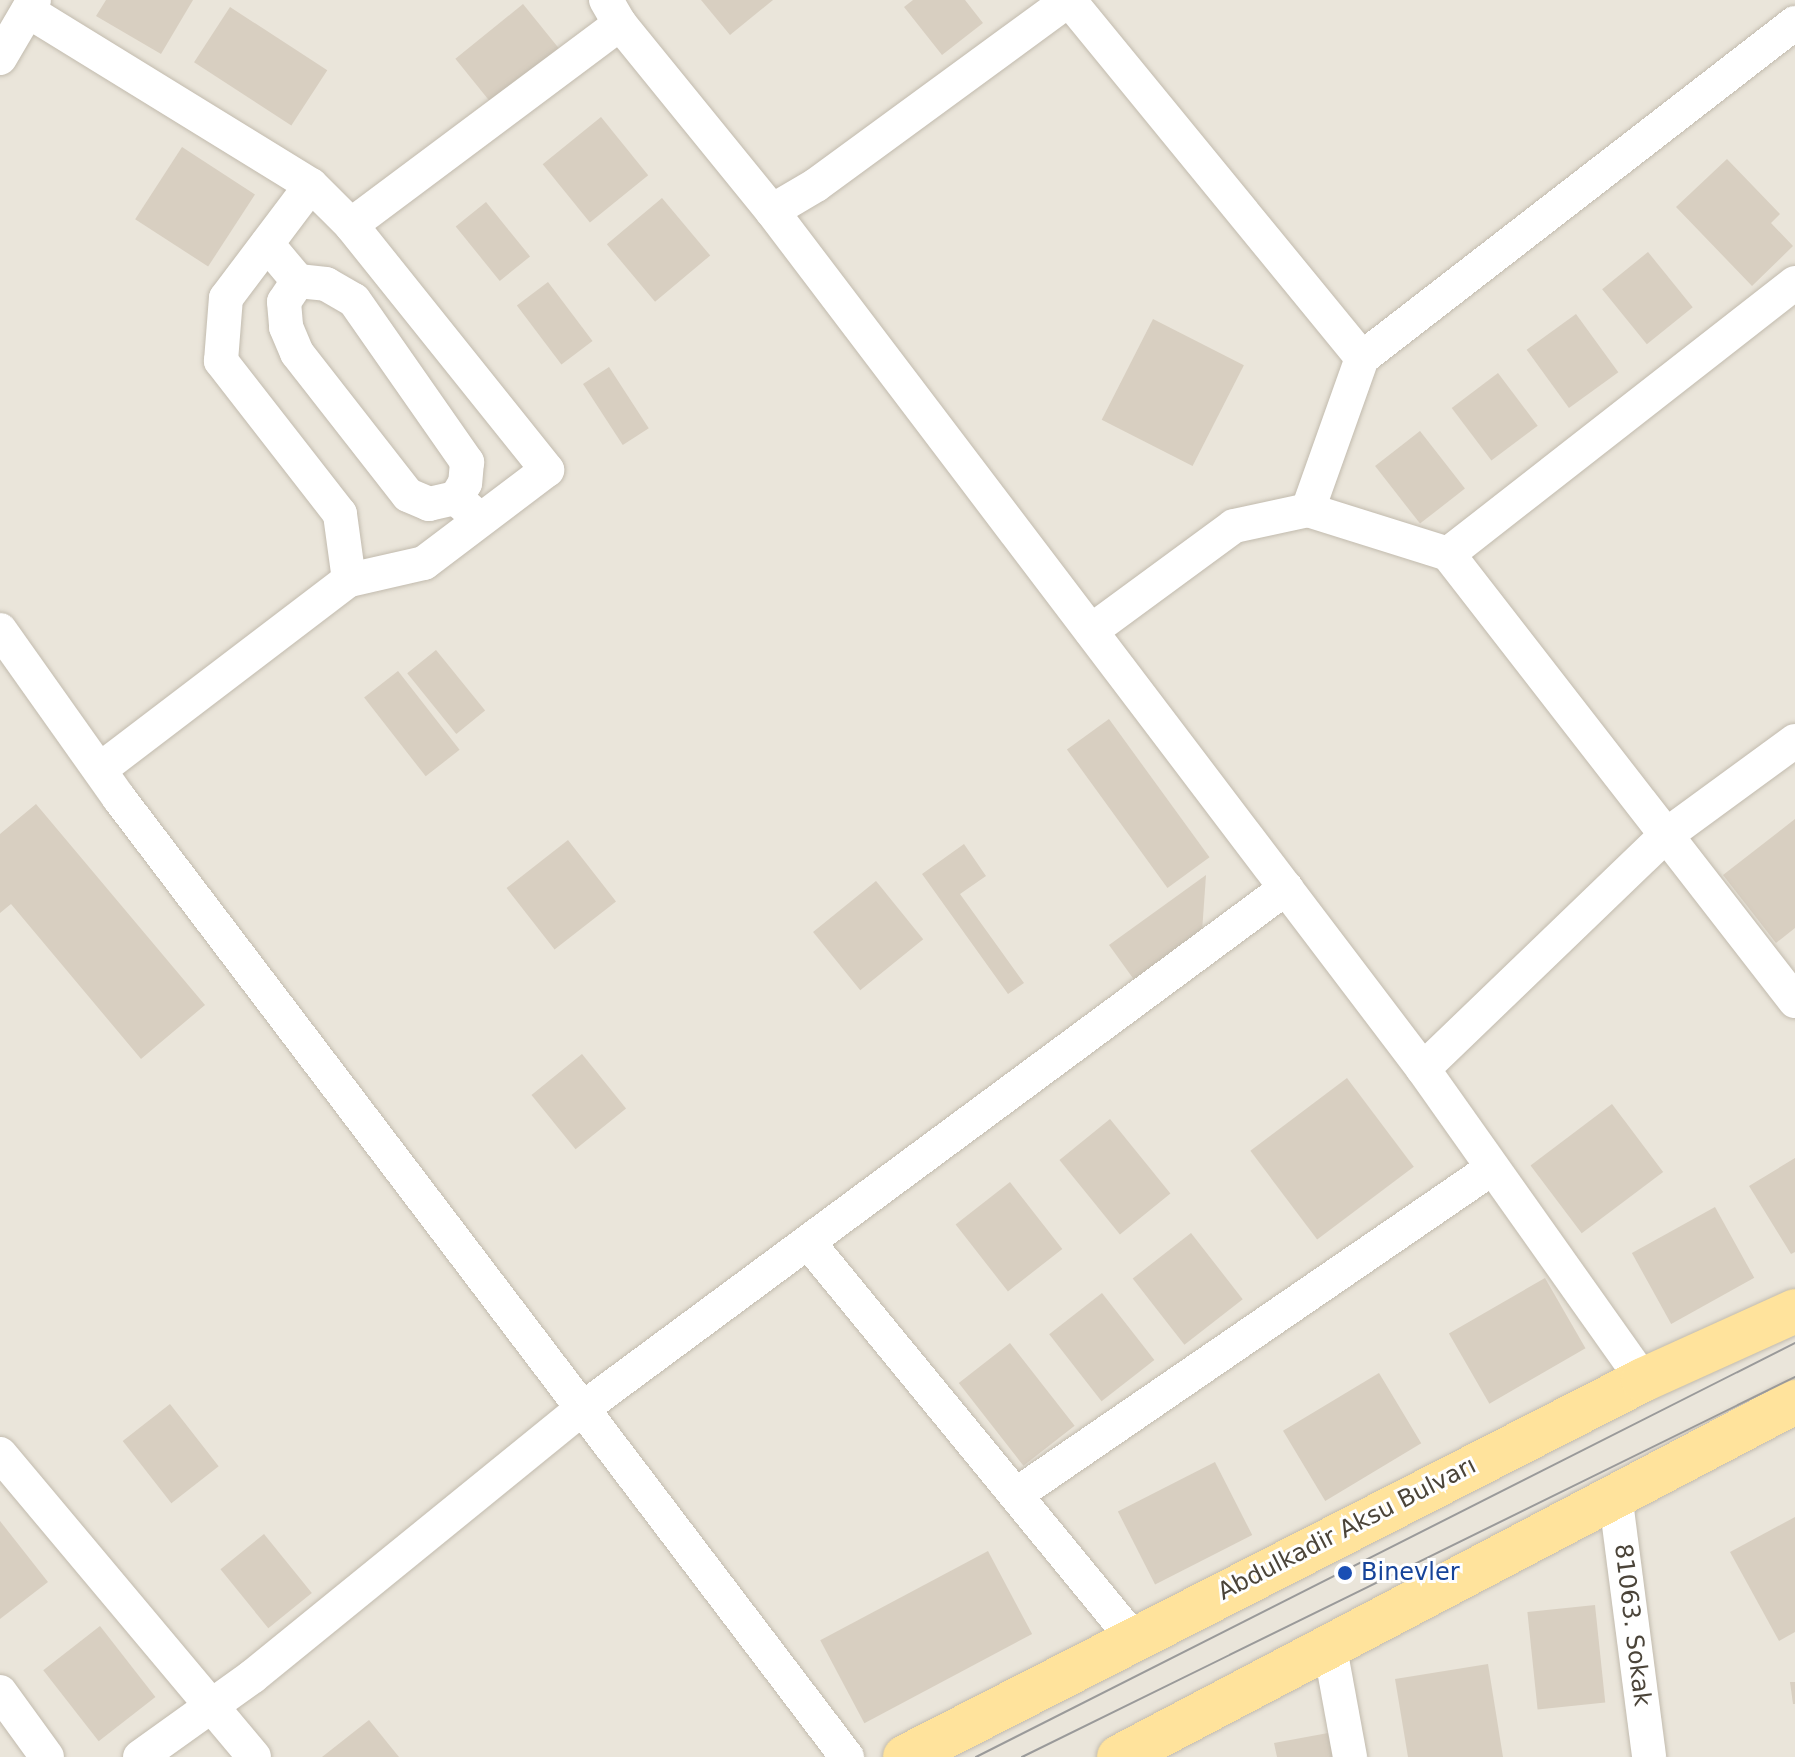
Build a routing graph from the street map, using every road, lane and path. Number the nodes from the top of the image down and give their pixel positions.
1 (1069, 0) edge
2 (31, 5) edge
3 (613, 12) edge
4 (1795, 23) edge
5 (0, 58) edge
6 (311, 185) junction
7 (772, 211) junction
8 (351, 225) junction
9 (267, 244) junction
10 (298, 281) junction
11 (1795, 283) edge
12 (1362, 358) junction
13 (468, 508) junction
14 (1308, 510) junction
15 (1448, 554) junction
16 (349, 580) junction
17 (0, 630) edge
18 (1091, 631) junction
19 (1795, 741) edge
20 (102, 768) junction
21 (1665, 836) junction
22 (1286, 888) junction
23 (1795, 1001) edge
24 (1423, 1069) junction
25 (1491, 1169) junction
26 (808, 1242) junction
27 (1795, 1311) edge
28 (1643, 1380) junction
29 (1795, 1402) edge
30 (582, 1409) junction
31 (0, 1454) edge
32 (1017, 1494) junction
33 (1615, 1494) junction
34 (1132, 1637) junction
35 (1330, 1648) junction
36 (0, 1692) edge
37 (208, 1704) junction
38 (47, 1757) edge
39 (140, 1757) edge
40 (254, 1757) edge
41 (847, 1757) edge
42 (905, 1757) edge
43 (1119, 1757) edge
44 (1350, 1757) edge
45 (1649, 1757) edge

1 - 7 street
1 - 12 street
2 - 5 street
2 - 6 street
3 - 7 street
3 - 8 street
4 - 12 street
6 - 8 street
6 - 9 street
7 - 18 street
8 - 13 street
9 - 10 street
9 - 16 street
10 - 13 street
10 - 13 street
11 - 15 street
12 - 14 street
13 - 16 street
14 - 15 street
14 - 18 street
15 - 21 street
16 - 20 street
17 - 20 street
18 - 22 street
19 - 21 street
20 - 30 street
21 - 23 street
21 - 24 street
22 - 24 street
22 - 26 street
24 - 25 street
25 - 28 street
25 - 32 street
26 - 30 street
26 - 32 street
27 - 28 main road, Abdulkadir Aksu Bulvarı
28 - 34 main road, Abdulkadir Aksu Bulvarı
29 - 33 main road
30 - 37 street
30 - 41 street
31 - 37 street
32 - 34 street
33 - 35 main road
33 - 45 street, 81063. Sokak
34 - 42 main road, Abdulkadir Aksu Bulvarı
35 - 43 main road
35 - 44 street
36 - 38 street
37 - 39 street
37 - 40 street

